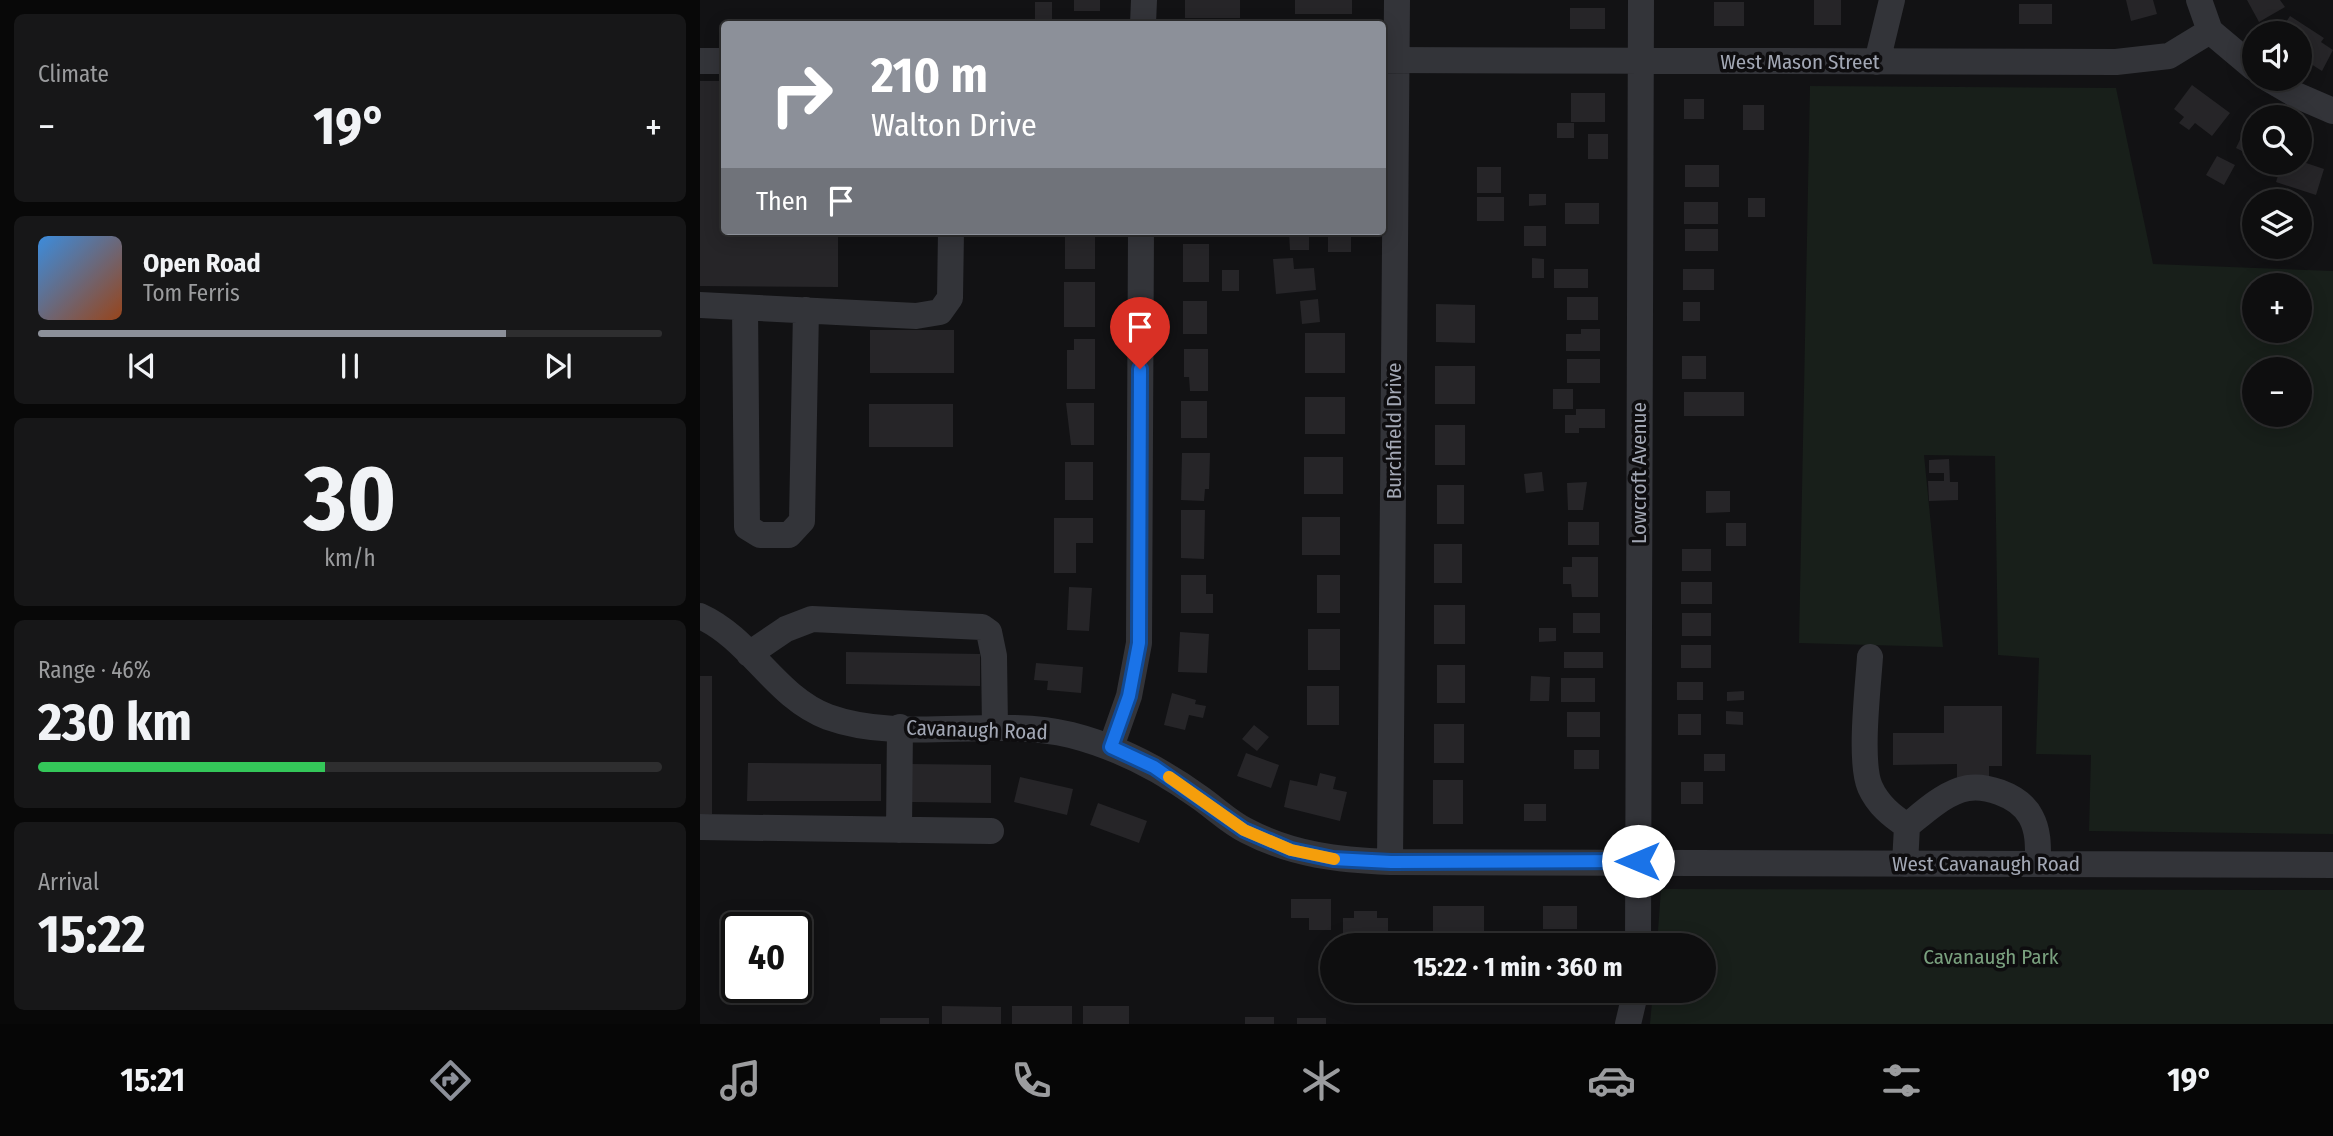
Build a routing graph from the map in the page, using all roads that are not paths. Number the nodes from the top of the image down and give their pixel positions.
1 (1144, 0) edge
2 (1397, 0) edge
3 (1641, 0) edge
4 (1892, 0) edge
5 (2199, 0) edge
6 (1143, 21) edge
7 (2210, 31) junction
8 (2242, 58) edge
9 (700, 61) edge
10 (721, 61) edge
11 (1390, 61) edge
12 (1641, 62) junction
13 (1877, 62) junction
14 (2289, 91) edge
15 (2333, 111) edge
16 (951, 235) edge
17 (1141, 235) edge
18 (700, 305) edge
19 (745, 308) junction
20 (806, 310) junction
21 (700, 616) edge
22 (750, 654) junction
23 (1870, 657) dead end
24 (900, 727) junction
25 (995, 728) junction
26 (1111, 747) junction
27 (1906, 826) junction
28 (700, 827) edge
29 (899, 830) junction
30 (990, 831) dead end
31 (1638, 861) junction
32 (1391, 862) junction
33 (1905, 864) junction
34 (2038, 864) junction
35 (2333, 864) edge
36 (1638, 933) edge
37 (1633, 1003) edge
38 (1628, 1024) edge

1 - 6 street
2 - 11 street, Burchfield Drive
3 - 12 street, Lowcroft Avenue
4 - 13 street
5 - 7 street
7 - 8 street
7 - 13 street, West Mason Street
9 - 10 street
11 - 12 street, West Mason Street
11 - 32 street, Burchfield Drive
12 - 13 street, West Mason Street
12 - 31 street, Lowcroft Avenue
14 - 15 street
16 - 20 street
17 - 26 street
18 - 19 street
19 - 20 street
19 - 20 street
21 - 22 street, Cavanaugh Road
22 - 24 street, Cavanaugh Road
22 - 25 street
23 - 27 street
24 - 25 street, Cavanaugh Road
24 - 29 street
25 - 26 street, Cavanaugh Road
26 - 32 street, Cavanaugh Road
27 - 33 street
27 - 34 street
28 - 29 street
29 - 30 street
31 - 32 street, Cavanaugh Road
31 - 33 street, West Cavanaugh Road
31 - 36 street, Lowcroft Avenue
33 - 34 street, West Cavanaugh Road
34 - 35 street, West Cavanaugh Road
37 - 38 street

